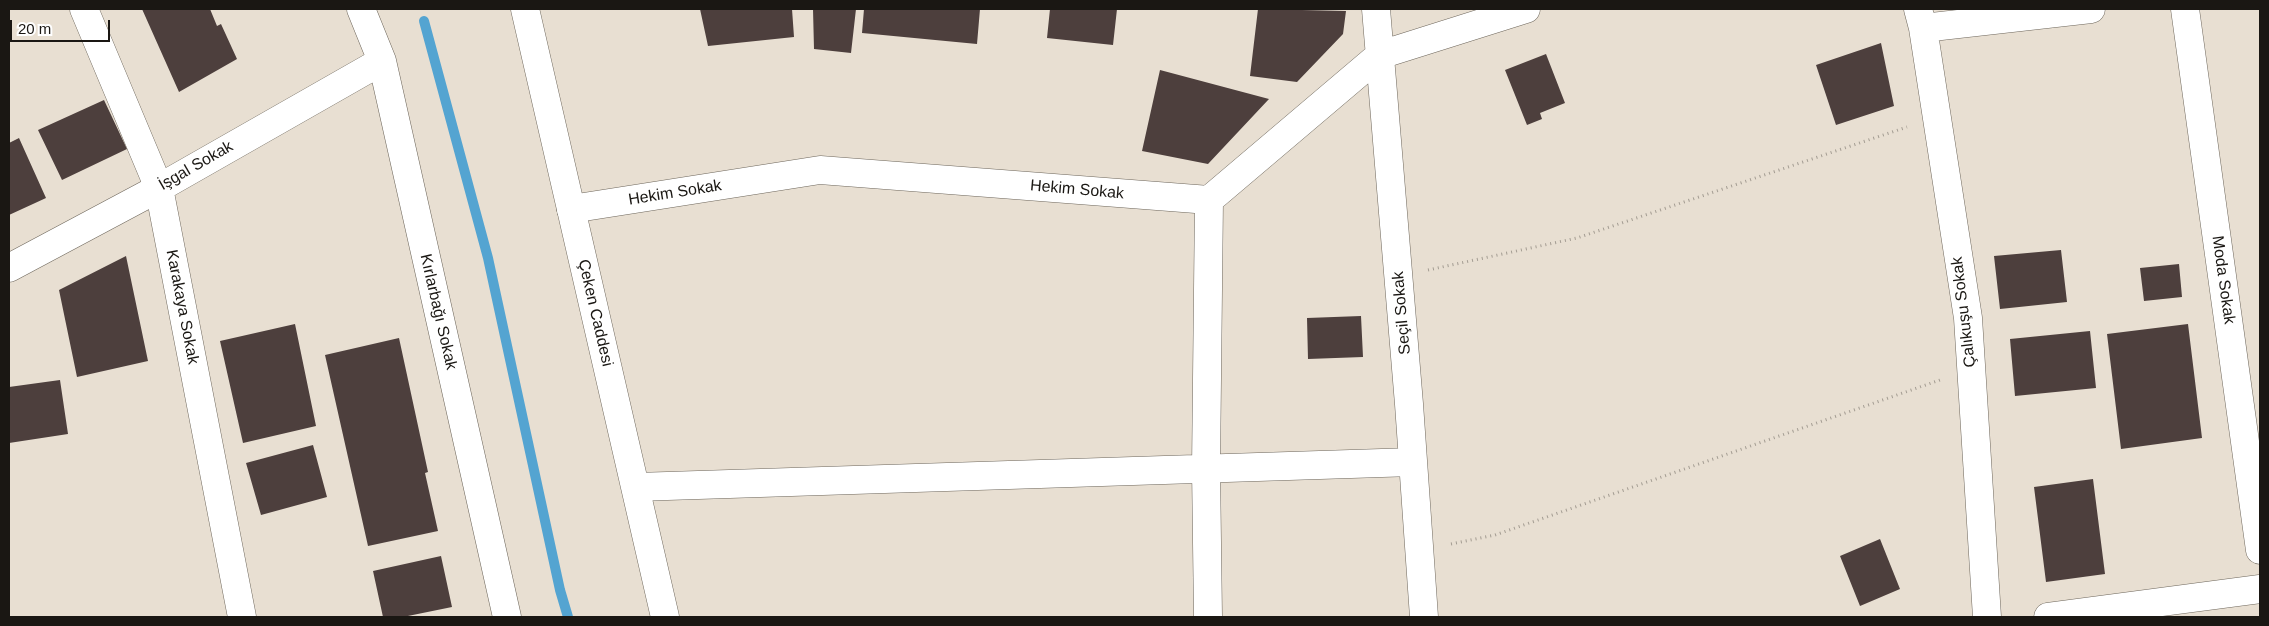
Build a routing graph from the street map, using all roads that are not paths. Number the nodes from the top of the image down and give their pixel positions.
1 (84, 9) edge
2 (361, 9) edge
3 (525, 9) edge
4 (1376, 9) edge
5 (1526, 9) edge
6 (2090, 9) edge
7 (2185, 9) edge
8 (1920, 18) edge
9 (1380, 55) junction
10 (382, 61) junction
11 (159, 188) junction
12 (1209, 200) junction
13 (571, 209) junction
14 (9, 268) edge
15 (1413, 462) junction
16 (1206, 468) junction
17 (636, 487) junction
18 (2260, 550) edge
19 (2260, 589) edge
20 (242, 617) edge
21 (507, 617) edge
22 (665, 617) edge
23 (1208, 617) edge
24 (1424, 617) edge
25 (1987, 617) edge
26 (2048, 617) edge

1 - 11 street, Karakaya Sokak
2 - 10 street, Kırlarbağı Sokak
3 - 13 street, Çeken Caddesi
4 - 9 street, Seçil Sokak
5 - 9 street
6 - 8 street
7 - 18 street, Moda Sokak
8 - 25 street, Çalıkuşu Sokak
9 - 12 street
9 - 15 street, Seçil Sokak
10 - 11 street, İşgal Sokak
10 - 21 street, Kırlarbağı Sokak
11 - 14 street, İşgal Sokak
11 - 20 street, Karakaya Sokak
12 - 13 street, Hekim Sokak
12 - 16 street
13 - 17 street, Çeken Caddesi
15 - 16 street
15 - 24 street, Seçil Sokak
16 - 17 street
16 - 23 street
17 - 22 street, Çeken Caddesi
19 - 26 street

